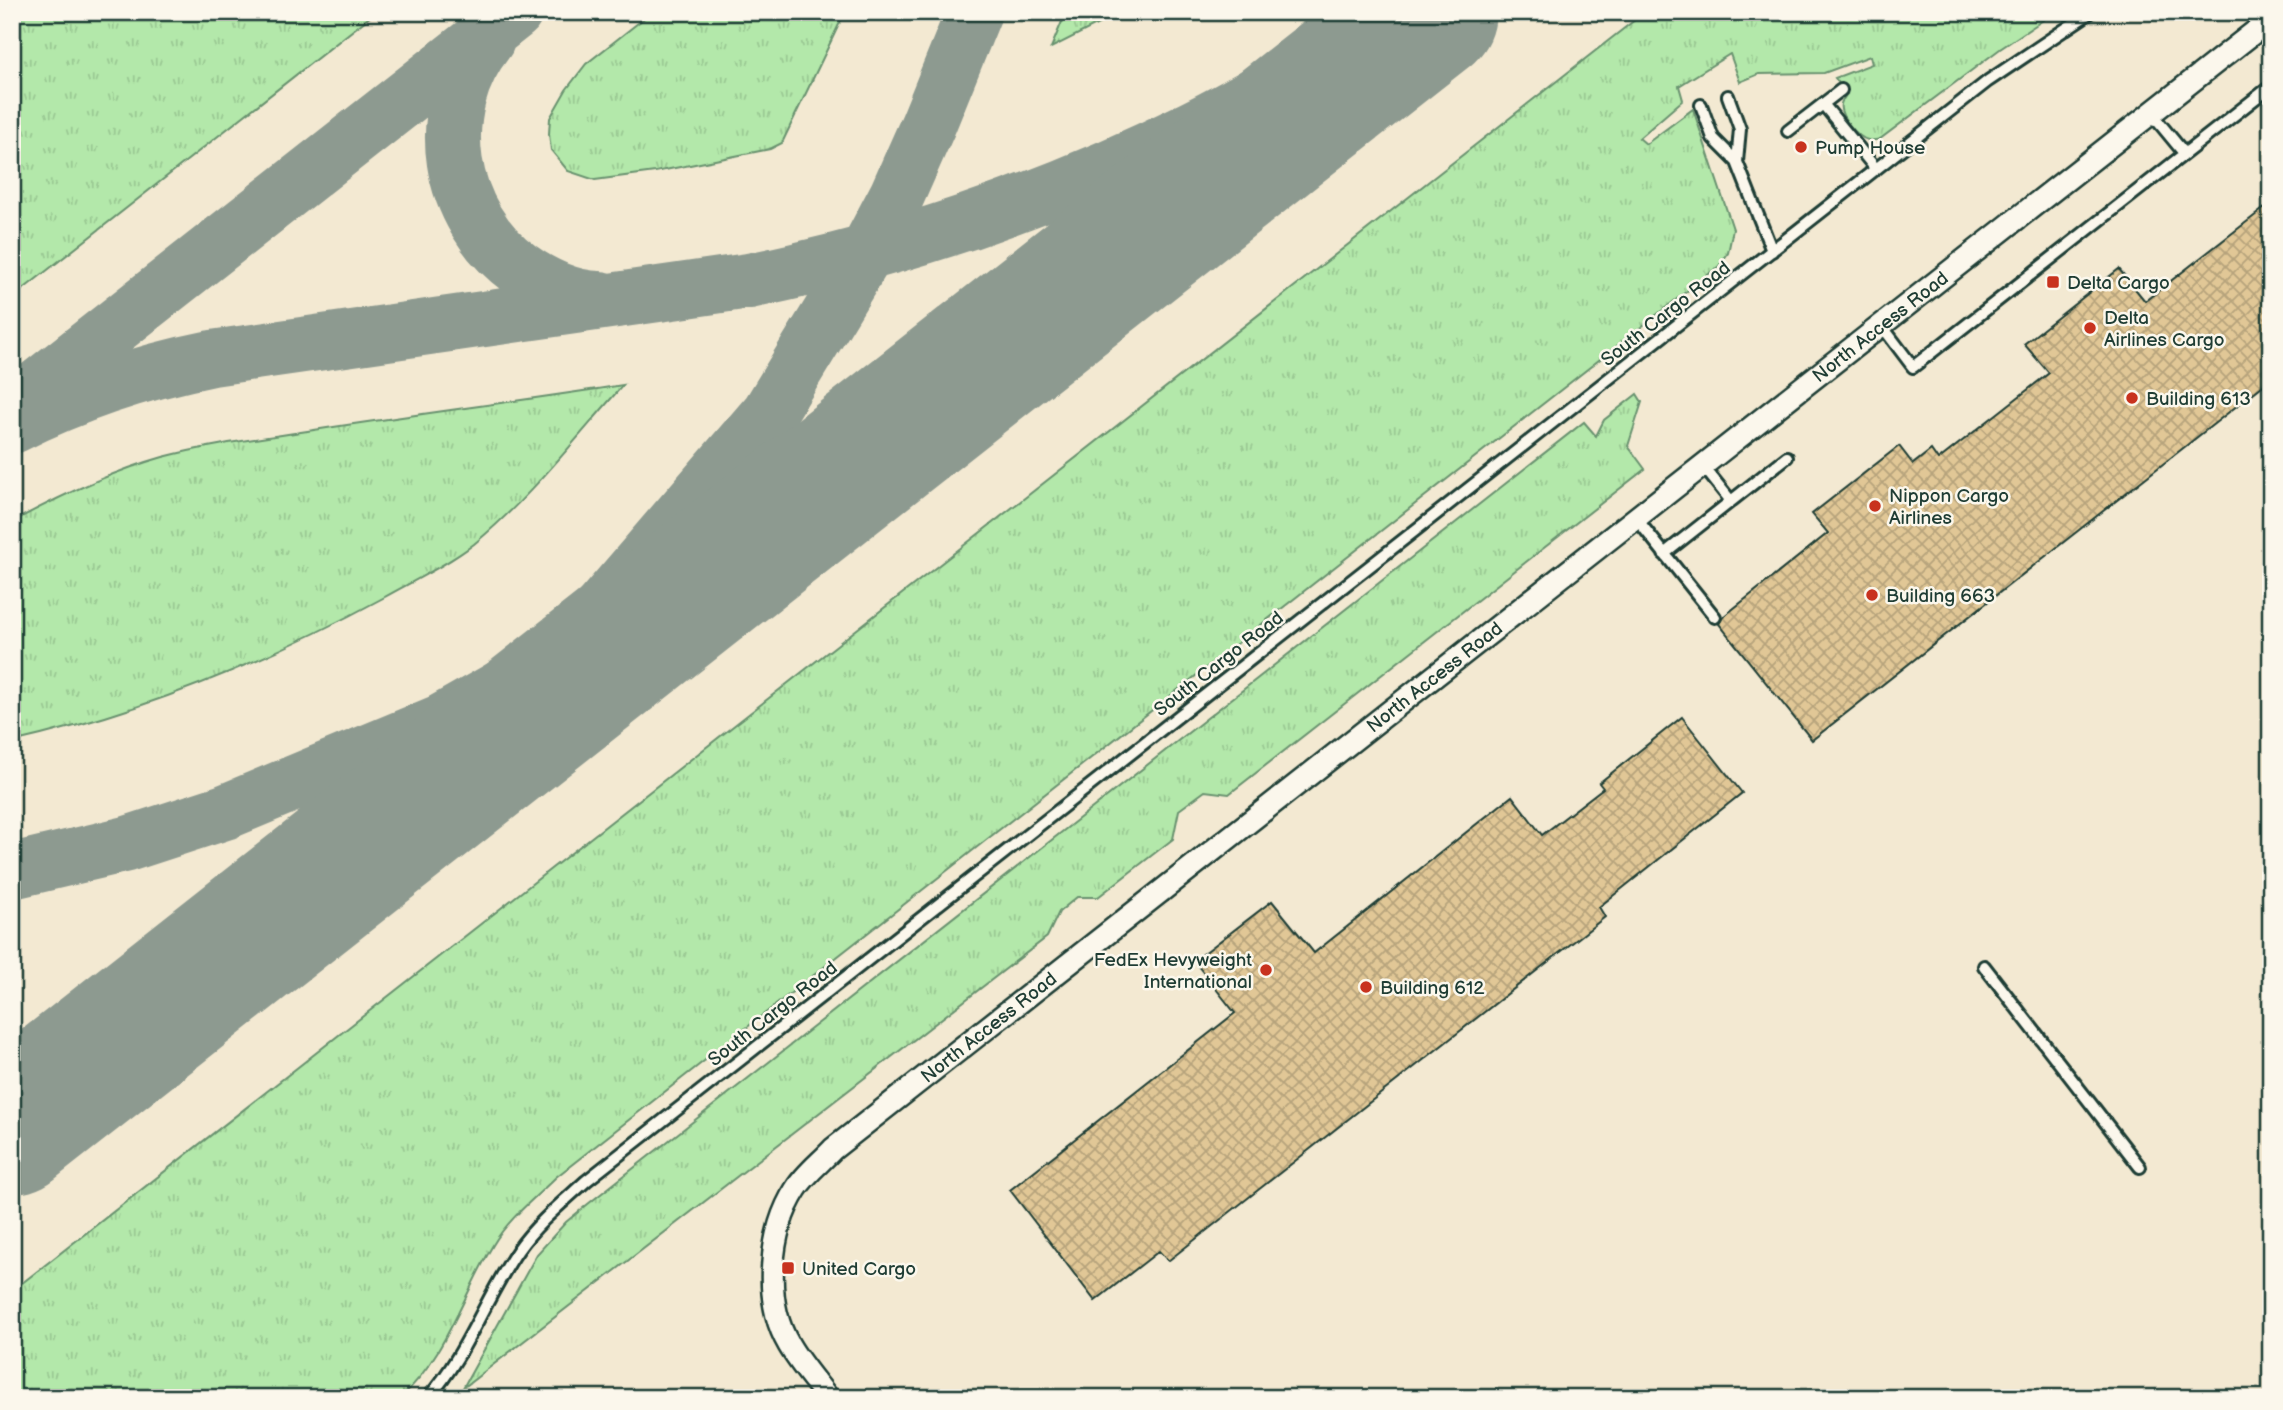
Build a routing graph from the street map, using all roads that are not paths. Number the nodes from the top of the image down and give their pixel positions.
1 (2091, 12) edge
2 (2271, 19) edge
3 (2271, 86) edge
4 (1842, 90) dead end
5 (1728, 96) dead end
6 (1823, 104) junction
7 (1701, 105) dead end
8 (2151, 113) junction
9 (1788, 131) dead end
10 (2184, 153) junction
11 (1737, 162) junction
12 (1876, 169) junction
13 (1772, 251) junction
14 (1882, 326) junction
15 (1787, 457) dead end
16 (1703, 466) junction
17 (1731, 502) junction
18 (1636, 518) junction
19 (1664, 554) junction
20 (1715, 617) dead end
21 (1984, 966) dead end
22 (2140, 1167) dead end
23 (428, 1398) edge
24 (828, 1398) edge

1 - 12 lane, South Cargo Road
2 - 8 street, North Access Road
3 - 10 lane
4 - 6 lane
5 - 11 lane
6 - 9 lane
6 - 12 lane
7 - 11 lane
8 - 10 lane
8 - 14 street, North Access Road
10 - 14 lane
11 - 13 lane
12 - 13 lane, South Cargo Road
13 - 23 lane, South Cargo Road
14 - 16 street, North Access Road
15 - 17 lane
16 - 17 lane
16 - 18 street, North Access Road
17 - 19 lane
18 - 19 lane
18 - 24 street, North Access Road
19 - 20 lane
21 - 22 lane

